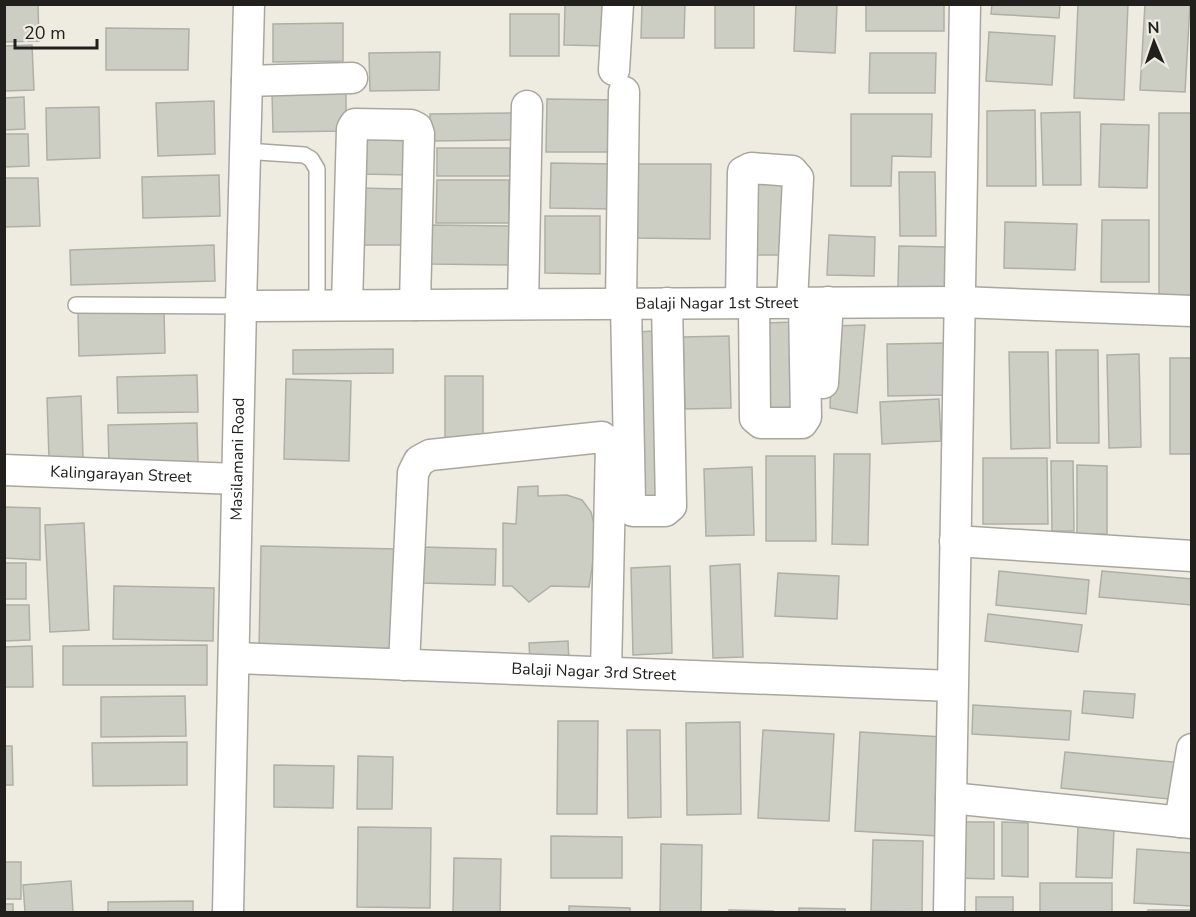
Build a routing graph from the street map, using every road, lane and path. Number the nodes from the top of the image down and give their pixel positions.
1 (249, 4) edge
2 (618, 4) edge
3 (965, 4) edge
4 (352, 78) dead end
5 (247, 81) junction
6 (527, 106) dead end
7 (245, 151) junction
8 (727, 172) dead end
9 (808, 302) junction
10 (960, 302) junction
11 (667, 303) junction
12 (740, 303) junction
13 (523, 304) junction
14 (623, 304) junction
15 (76, 305) dead end
16 (317, 305) junction
17 (347, 305) junction
18 (415, 305) junction
19 (241, 306) junction
20 (1191, 311) edge
21 (820, 420) dead end
22 (4, 470) edge
23 (237, 479) junction
24 (955, 542) junction
25 (1191, 556) edge
26 (234, 658) junction
27 (404, 665) junction
28 (606, 672) junction
29 (952, 686) junction
30 (1191, 749) edge
31 (951, 798) junction
32 (1186, 822) edge
33 (228, 912) edge
34 (949, 912) edge

1 - 5 street, Masilamani Road
2 - 14 street
3 - 10 street
4 - 5 street
5 - 7 street, Masilamani Road
6 - 13 street
7 - 16 lane
7 - 19 street, Masilamani Road
8 - 12 street
9 - 10 street, Balaji Nagar 1st Street
9 - 12 street, Balaji Nagar 1st Street
9 - 12 street
9 - 12 street
9 - 21 street
10 - 20 street, Balaji Nagar 1st Street
10 - 24 street
11 - 12 street, Balaji Nagar 1st Street
11 - 14 street, Balaji Nagar 1st Street
11 - 14 street
13 - 14 street, Balaji Nagar 1st Street
13 - 18 street, Balaji Nagar 1st Street
15 - 19 lane
16 - 17 street, Balaji Nagar 1st Street
16 - 19 street, Balaji Nagar 1st Street
17 - 18 street, Balaji Nagar 1st Street
17 - 18 street
19 - 23 street, Masilamani Road
22 - 23 street, Kalingarayan Street
23 - 26 street, Masilamani Road
24 - 25 street
24 - 29 street
26 - 27 street, Balaji Nagar 3rd Street
26 - 33 street, Masilamani Road
27 - 28 street, Balaji Nagar 3rd Street
27 - 28 street
28 - 29 street, Balaji Nagar 3rd Street
29 - 31 street
30 - 32 street
31 - 32 street
31 - 34 street

